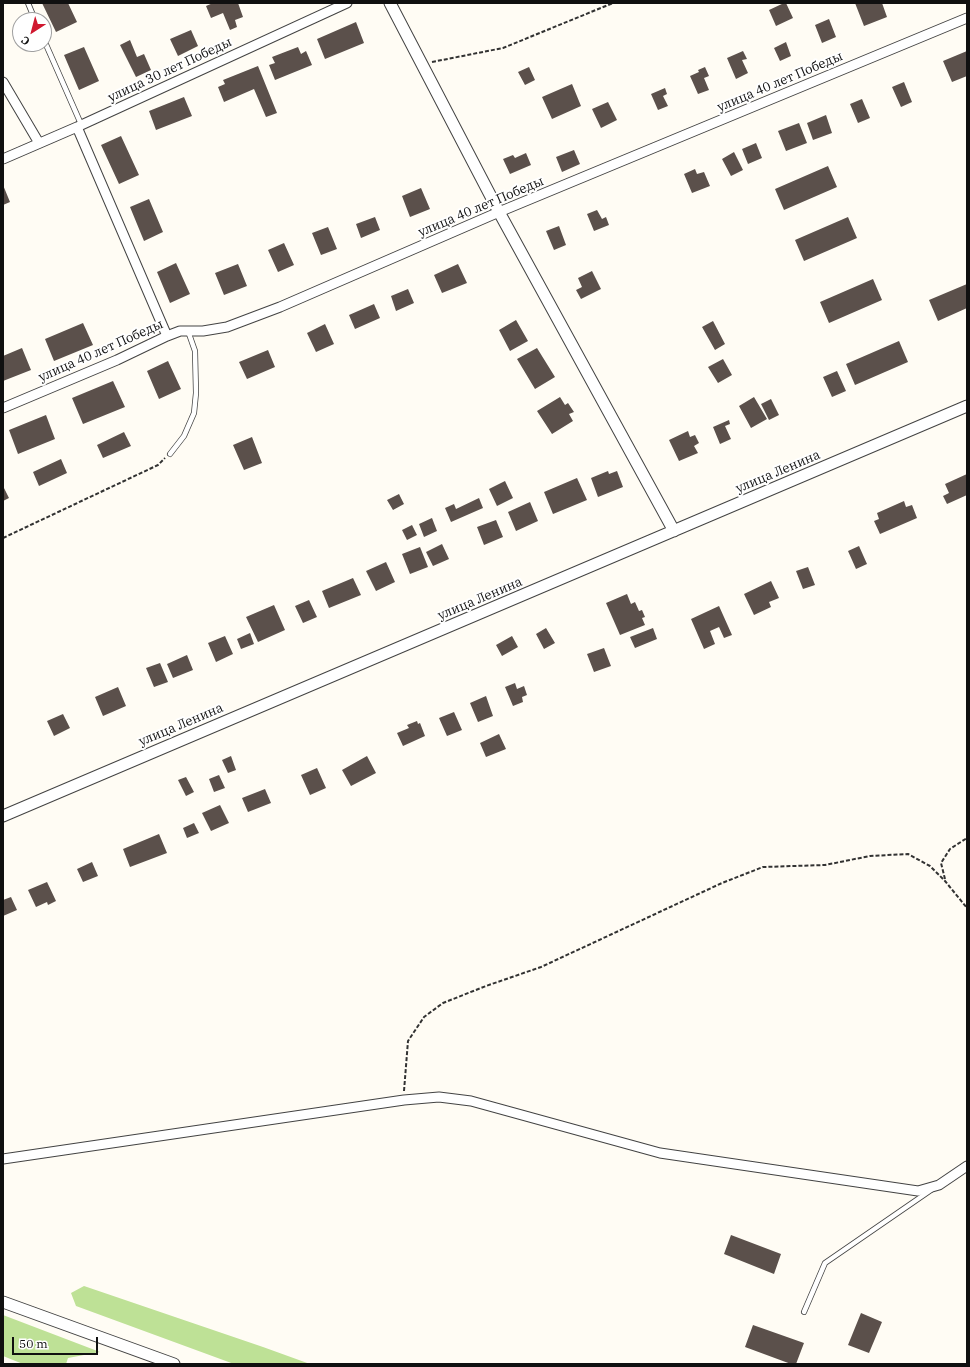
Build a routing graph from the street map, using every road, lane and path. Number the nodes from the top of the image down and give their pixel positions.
1 (347, 3) edge
2 (390, 3) edge
3 (613, 3) edge
4 (967, 18) edge
5 (49, 52) edge
6 (422, 64) junction
7 (3, 82) edge
8 (79, 125) junction
9 (39, 143) junction
10 (3, 159) edge
11 (499, 212) junction
12 (188, 331) junction
13 (167, 336) junction
14 (967, 406) edge
15 (3, 408) edge
16 (170, 454) joint
17 (674, 531) junction
18 (3, 538) edge
19 (3, 816) edge
20 (967, 838) edge
21 (945, 880) junction
22 (967, 908) edge
23 (404, 1100) junction
24 (3, 1160) edge
25 (967, 1166) edge
26 (939, 1184) junction
27 (3, 1302) edge
28 (804, 1312) dead end
29 (174, 1364) edge

1 - 8 street, улица 30 лет Победы
2 - 6 street
3 - 6 path
4 - 11 street, улица 40 лет Победы
5 - 8 lane
6 - 11 street
7 - 9 street
8 - 9 street, улица 30 лет Победы
8 - 13 street
9 - 10 street, улица 30 лет Победы
11 - 12 street, улица 40 лет Победы
11 - 17 street
12 - 13 street, улица 40 лет Победы
12 - 16 lane
13 - 15 street, улица 40 лет Победы
14 - 17 street, улица Ленина
16 - 18 path
17 - 19 street, улица Ленина
20 - 21 path
21 - 22 path
21 - 23 path
23 - 24 street
23 - 26 street
25 - 26 street
26 - 28 lane
27 - 29 street

